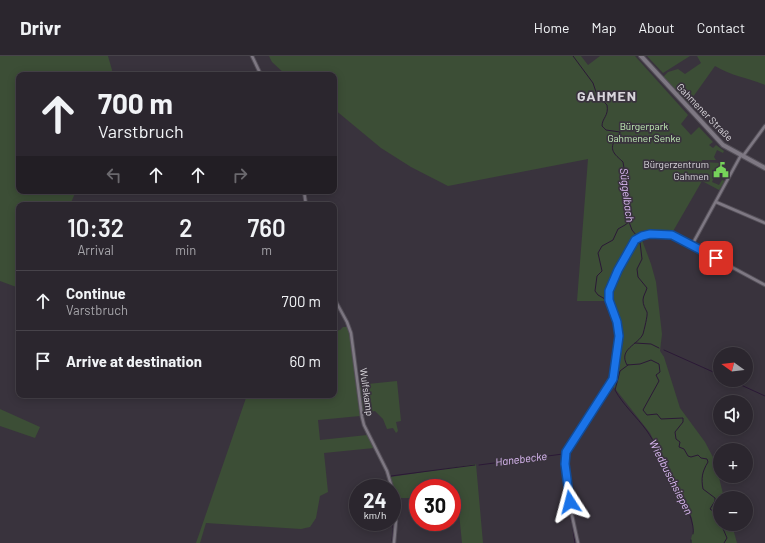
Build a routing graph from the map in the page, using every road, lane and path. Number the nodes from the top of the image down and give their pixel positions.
1 (252, 56) edge
2 (641, 56) edge
3 (260, 72) edge
4 (765, 126) edge
5 (742, 156) junction
6 (765, 168) edge
7 (716, 202) junction
8 (765, 223) edge
9 (692, 245) junction
10 (765, 285) edge
11 (337, 304) edge
12 (389, 479) edge
13 (395, 531) edge
14 (394, 543) edge
15 (578, 543) edge

1 - 3 street
2 - 5 main road, Gahmener Straße
4 - 5 street
5 - 6 main road, Gahmener Straße
5 - 7 street
7 - 8 street
7 - 9 street
9 - 10 street
9 - 15 street
11 - 12 street, Wulfskamp
13 - 14 street, Wulfskamp

